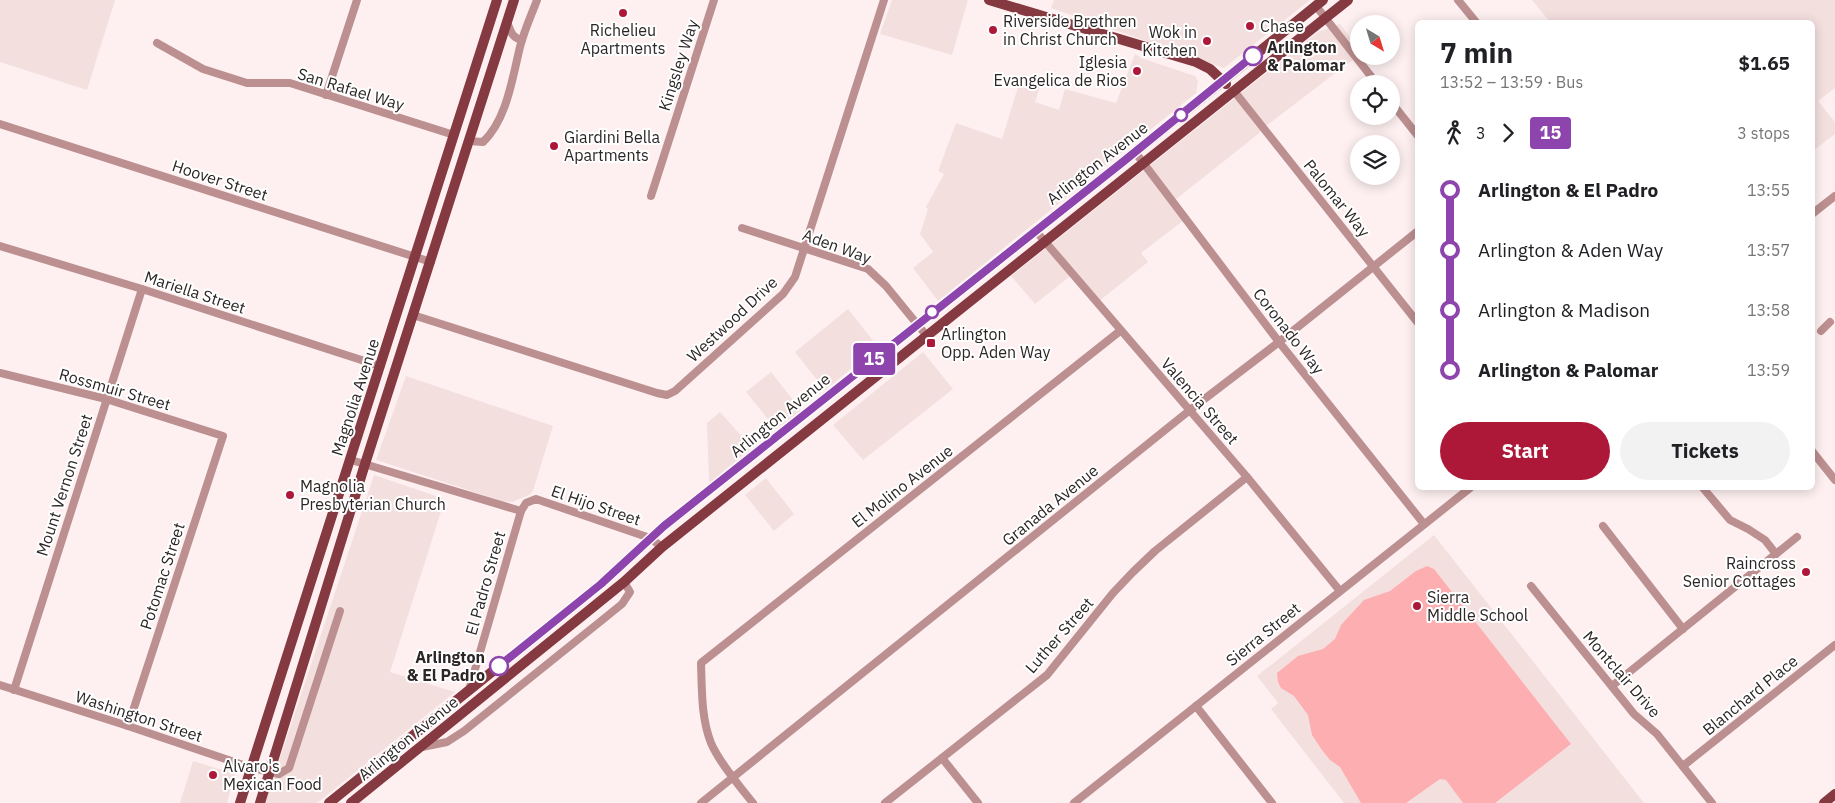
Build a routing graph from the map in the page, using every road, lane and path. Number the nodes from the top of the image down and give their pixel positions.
1 (357, 0) edge
2 (497, 0) edge
3 (514, 0) edge
4 (537, 0) edge
5 (714, 0) edge
6 (884, 0) edge
7 (989, 0) edge
8 (1348, 0) edge
9 (1458, 0) edge
10 (1320, 3) edge
11 (1326, 18) junction
12 (1474, 20) edge
13 (507, 22) junction
14 (522, 40) junction
15 (157, 43) dead end
16 (1370, 75) edge
17 (1223, 80) junction
18 (1234, 91) junction
19 (326, 95) junction
20 (1400, 113) edge
21 (0, 124) edge
22 (1415, 132) edge
23 (454, 135) junction
24 (469, 141) junction
25 (1135, 152) junction
26 (1143, 162) junction
27 (651, 196) dead end
28 (1835, 196) edge
29 (1815, 212) edge
30 (742, 228) dead end
31 (1036, 230) junction
32 (1415, 233) edge
33 (1045, 242) junction
34 (0, 246) edge
35 (805, 249) junction
36 (415, 257) junction
37 (431, 262) junction
38 (1374, 266) junction
39 (142, 289) junction
40 (413, 315) junction
41 (1415, 319) edge
42 (1830, 322) dead end
43 (917, 324) junction
44 (1120, 331) junction
45 (1821, 331) dead end
46 (926, 335) junction
47 (1279, 342) junction
48 (380, 366) junction
49 (0, 372) edge
50 (106, 399) junction
51 (1190, 410) junction
52 (223, 436) joint
53 (1815, 455) edge
54 (350, 460) junction
55 (366, 464) junction
56 (1247, 477) junction
57 (1835, 480) edge
58 (1467, 490) edge
59 (1705, 490) edge
60 (520, 512) junction
61 (1424, 524) junction
62 (1603, 526) dead end
63 (1797, 537) dead end
64 (650, 538) junction
65 (662, 547) junction
66 (1776, 554) junction
67 (624, 582) junction
68 (1531, 586) dead end
69 (1340, 591) junction
70 (340, 611) dead end
71 (1683, 629) junction
72 (1835, 645) edge
73 (508, 678) junction
74 (0, 685) edge
75 (1612, 686) junction
76 (517, 689) junction
77 (14, 690) junction
78 (468, 690) junction
79 (1196, 706) junction
80 (128, 726) junction
81 (422, 747) junction
82 (942, 758) junction
83 (1683, 766) junction
84 (252, 768) junction
85 (269, 772) junction
86 (732, 777) junction
87 (1835, 794) edge
88 (240, 803) edge
89 (260, 803) edge
90 (329, 803) edge
91 (351, 803) edge
92 (701, 803) edge
93 (753, 803) edge
94 (885, 803) edge
95 (978, 803) edge
96 (1074, 803) edge
97 (1272, 803) edge
98 (1712, 803) edge
99 (1824, 803) edge

1 - 19 street
2 - 23 main road, Magnolia Avenue
3 - 13 main road, Magnolia Avenue
4 - 14 street
5 - 27 street, Kingsley Way
6 - 35 street, Westwood Drive
7 - 17 main road
8 - 11 main road, Arlington Avenue
9 - 12 street
10 - 11 street
10 - 17 main road, Arlington Avenue
11 - 16 street
11 - 18 main road, Arlington Avenue
13 - 14 street
13 - 24 main road, Magnolia Avenue
14 - 24 street
15 - 19 street, San Rafael Way
17 - 18 main road
17 - 25 main road, Arlington Avenue
18 - 26 main road, Arlington Avenue
18 - 38 street, Palomar Way
19 - 23 street, San Rafael Way
20 - 22 street
21 - 36 street, Hoover Street
23 - 36 main road, Magnolia Avenue
24 - 37 main road, Magnolia Avenue
25 - 26 street, Coronado Way
25 - 31 main road, Arlington Avenue
26 - 33 main road, Arlington Avenue
26 - 47 street, Coronado Way
28 - 29 street
30 - 35 street, Aden Way
31 - 33 street, Valencia Street
31 - 43 main road, Arlington Avenue
32 - 38 street, Granada Avenue
33 - 44 street, Valencia Street
33 - 46 main road, Arlington Avenue
34 - 39 street, Mariella Street
35 - 40 street, Westwood Drive
35 - 43 street, Aden Way
36 - 37 street, Hoover Street
36 - 48 main road, Magnolia Avenue
37 - 40 main road, Magnolia Avenue
38 - 41 street, Palomar Way
38 - 47 street, Granada Avenue
39 - 48 street, Mariella Street
39 - 50 street, Mount Vernon Street
40 - 55 main road, Magnolia Avenue
42 - 45 street
43 - 46 street, Aden Way
43 - 64 main road, Arlington Avenue
44 - 51 street, Valencia Street
44 - 86 street, El Molino Avenue
46 - 65 main road, Arlington Avenue
47 - 51 street, Granada Avenue
47 - 61 street, Coronado Way
48 - 54 main road, Magnolia Avenue
49 - 50 street, Rossmuir Street
50 - 52 street, Rossmuir Street
50 - 77 street, Mount Vernon Street
51 - 56 street, Valencia Street
51 - 86 street, Granada Avenue
52 - 80 street, Potomac Street
53 - 57 street
54 - 55 street
54 - 84 main road, Magnolia Avenue
55 - 60 street
55 - 85 main road, Magnolia Avenue
56 - 69 street, Valencia Street
56 - 82 street, Luther Street
58 - 61 street, Sierra Street
59 - 66 street
60 - 64 street, El Hijo Street
60 - 78 street, El Padro Street
61 - 69 street, Sierra Street
62 - 71 street
63 - 66 street
64 - 65 street, El Hijo Street
64 - 78 main road, Arlington Avenue
65 - 67 main road, Arlington Avenue
66 - 71 street
67 - 73 main road, Arlington Avenue
67 - 76 street
68 - 75 street, Montclair Drive
69 - 79 street, Sierra Street
70 - 85 street
71 - 75 street
72 - 83 street, Blanchard Place
73 - 76 street
73 - 81 main road, Arlington Avenue
74 - 77 street, Washington Street
75 - 83 street, Montclair Drive
76 - 81 street
77 - 80 street, Washington Street
78 - 90 main road, Arlington Avenue
79 - 96 street, Sierra Street
79 - 97 street
80 - 84 street, Washington Street
81 - 91 main road, Arlington Avenue
82 - 94 street, Luther Street
82 - 95 street
83 - 98 street, Montclair Drive
84 - 85 street, Washington Street
84 - 88 main road, Magnolia Avenue
85 - 89 main road, Magnolia Avenue
86 - 92 street, Granada Avenue
86 - 93 street
87 - 99 main road

